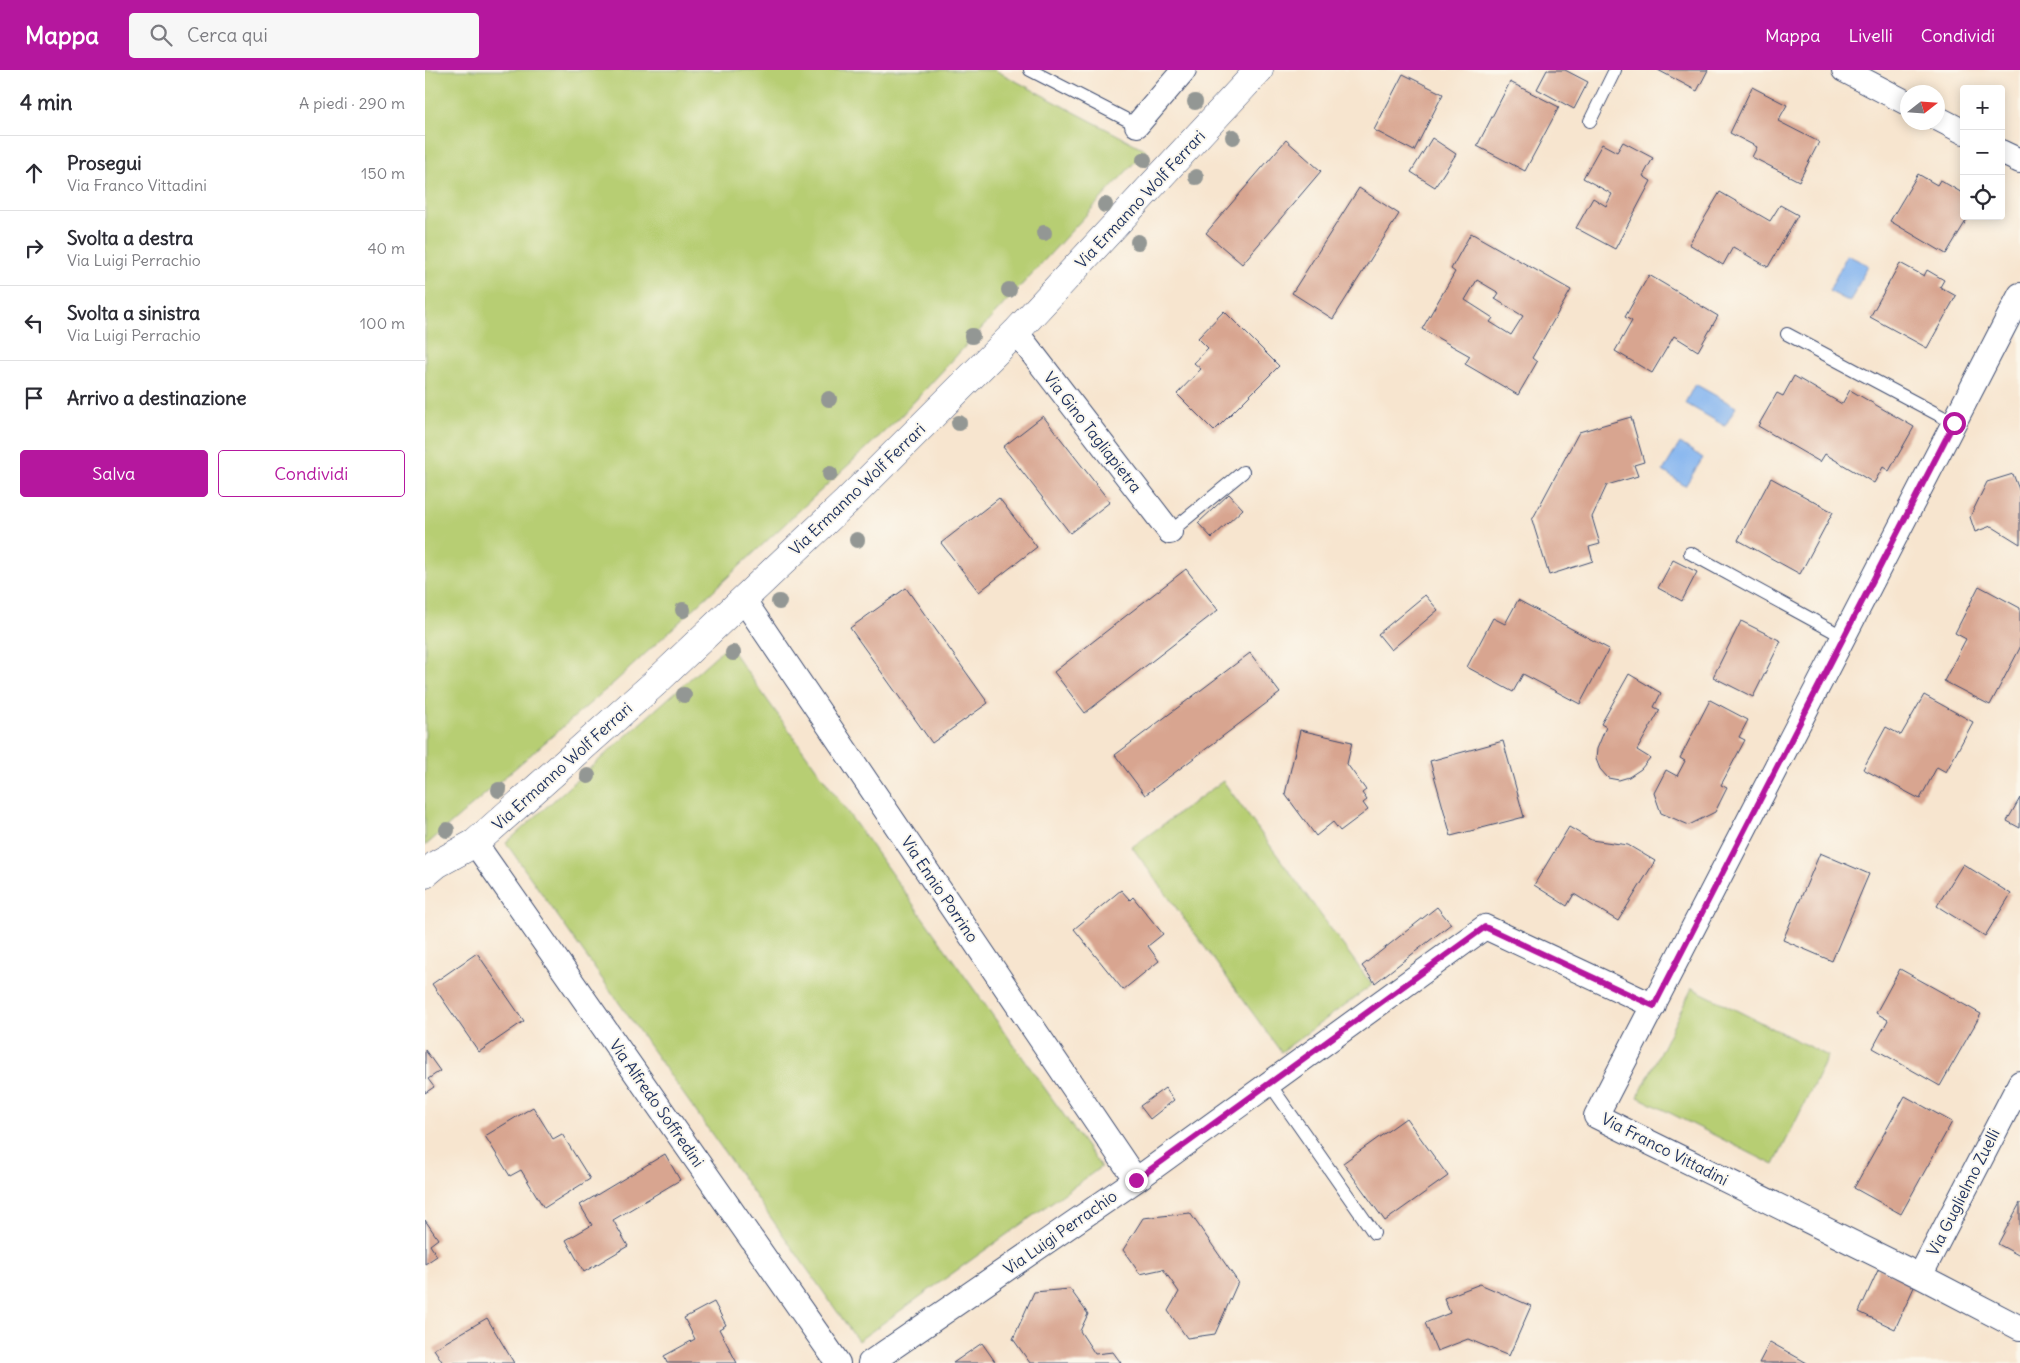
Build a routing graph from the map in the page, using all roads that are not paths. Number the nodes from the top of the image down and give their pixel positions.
1 (1031, 70) edge
2 (1184, 70) edge
3 (1259, 70) edge
4 (1615, 70) edge
5 (1844, 70) edge
6 (1900, 99) edge
7 (1590, 121) dead end
8 (1945, 122) edge
9 (1137, 125) joint
10 (1960, 130) edge
11 (2005, 154) edge
12 (2020, 161) edge
13 (2020, 295) edge
14 (1015, 332) junction
15 (1787, 334) dead end
16 (1954, 423) junction
17 (1243, 472) dead end
18 (1169, 532) joint
19 (1691, 553) dead end
20 (743, 599) junction
21 (1844, 637) junction
22 (475, 843) junction
23 (425, 874) edge
24 (1654, 1006) junction
25 (1269, 1083) junction
26 (2020, 1083) edge
27 (1136, 1180) junction
28 (1374, 1233) dead end
29 (1920, 1276) junction
30 (2020, 1328) edge
31 (838, 1363) edge
32 (870, 1363) edge

1 - 9 lane
2 - 9 street
3 - 14 street, Via Ermanno Wolf Ferrari
4 - 7 lane
5 - 6 street
8 - 10 street
11 - 12 street
13 - 16 street, Via Franco Vittadini
14 - 18 street, Via Gino Tagliapietra
14 - 20 street, Via Ermanno Wolf Ferrari
15 - 16 lane
16 - 21 street, Via Franco Vittadini
17 - 18 lane
19 - 21 lane
20 - 22 street, Via Ermanno Wolf Ferrari
20 - 27 street, Via Ennio Porrino
21 - 24 street, Via Franco Vittadini
22 - 23 street, Via Ermanno Wolf Ferrari
22 - 31 street, Via Alfredo Soffredini
24 - 25 street, Via Luigi Perrachio
24 - 29 street, Via Franco Vittadini
25 - 27 street, Via Luigi Perrachio
25 - 28 lane
26 - 29 street, Via Guglielmo Zuelli
27 - 32 street, Via Luigi Perrachio
29 - 30 street, Via Franco Vittadini

